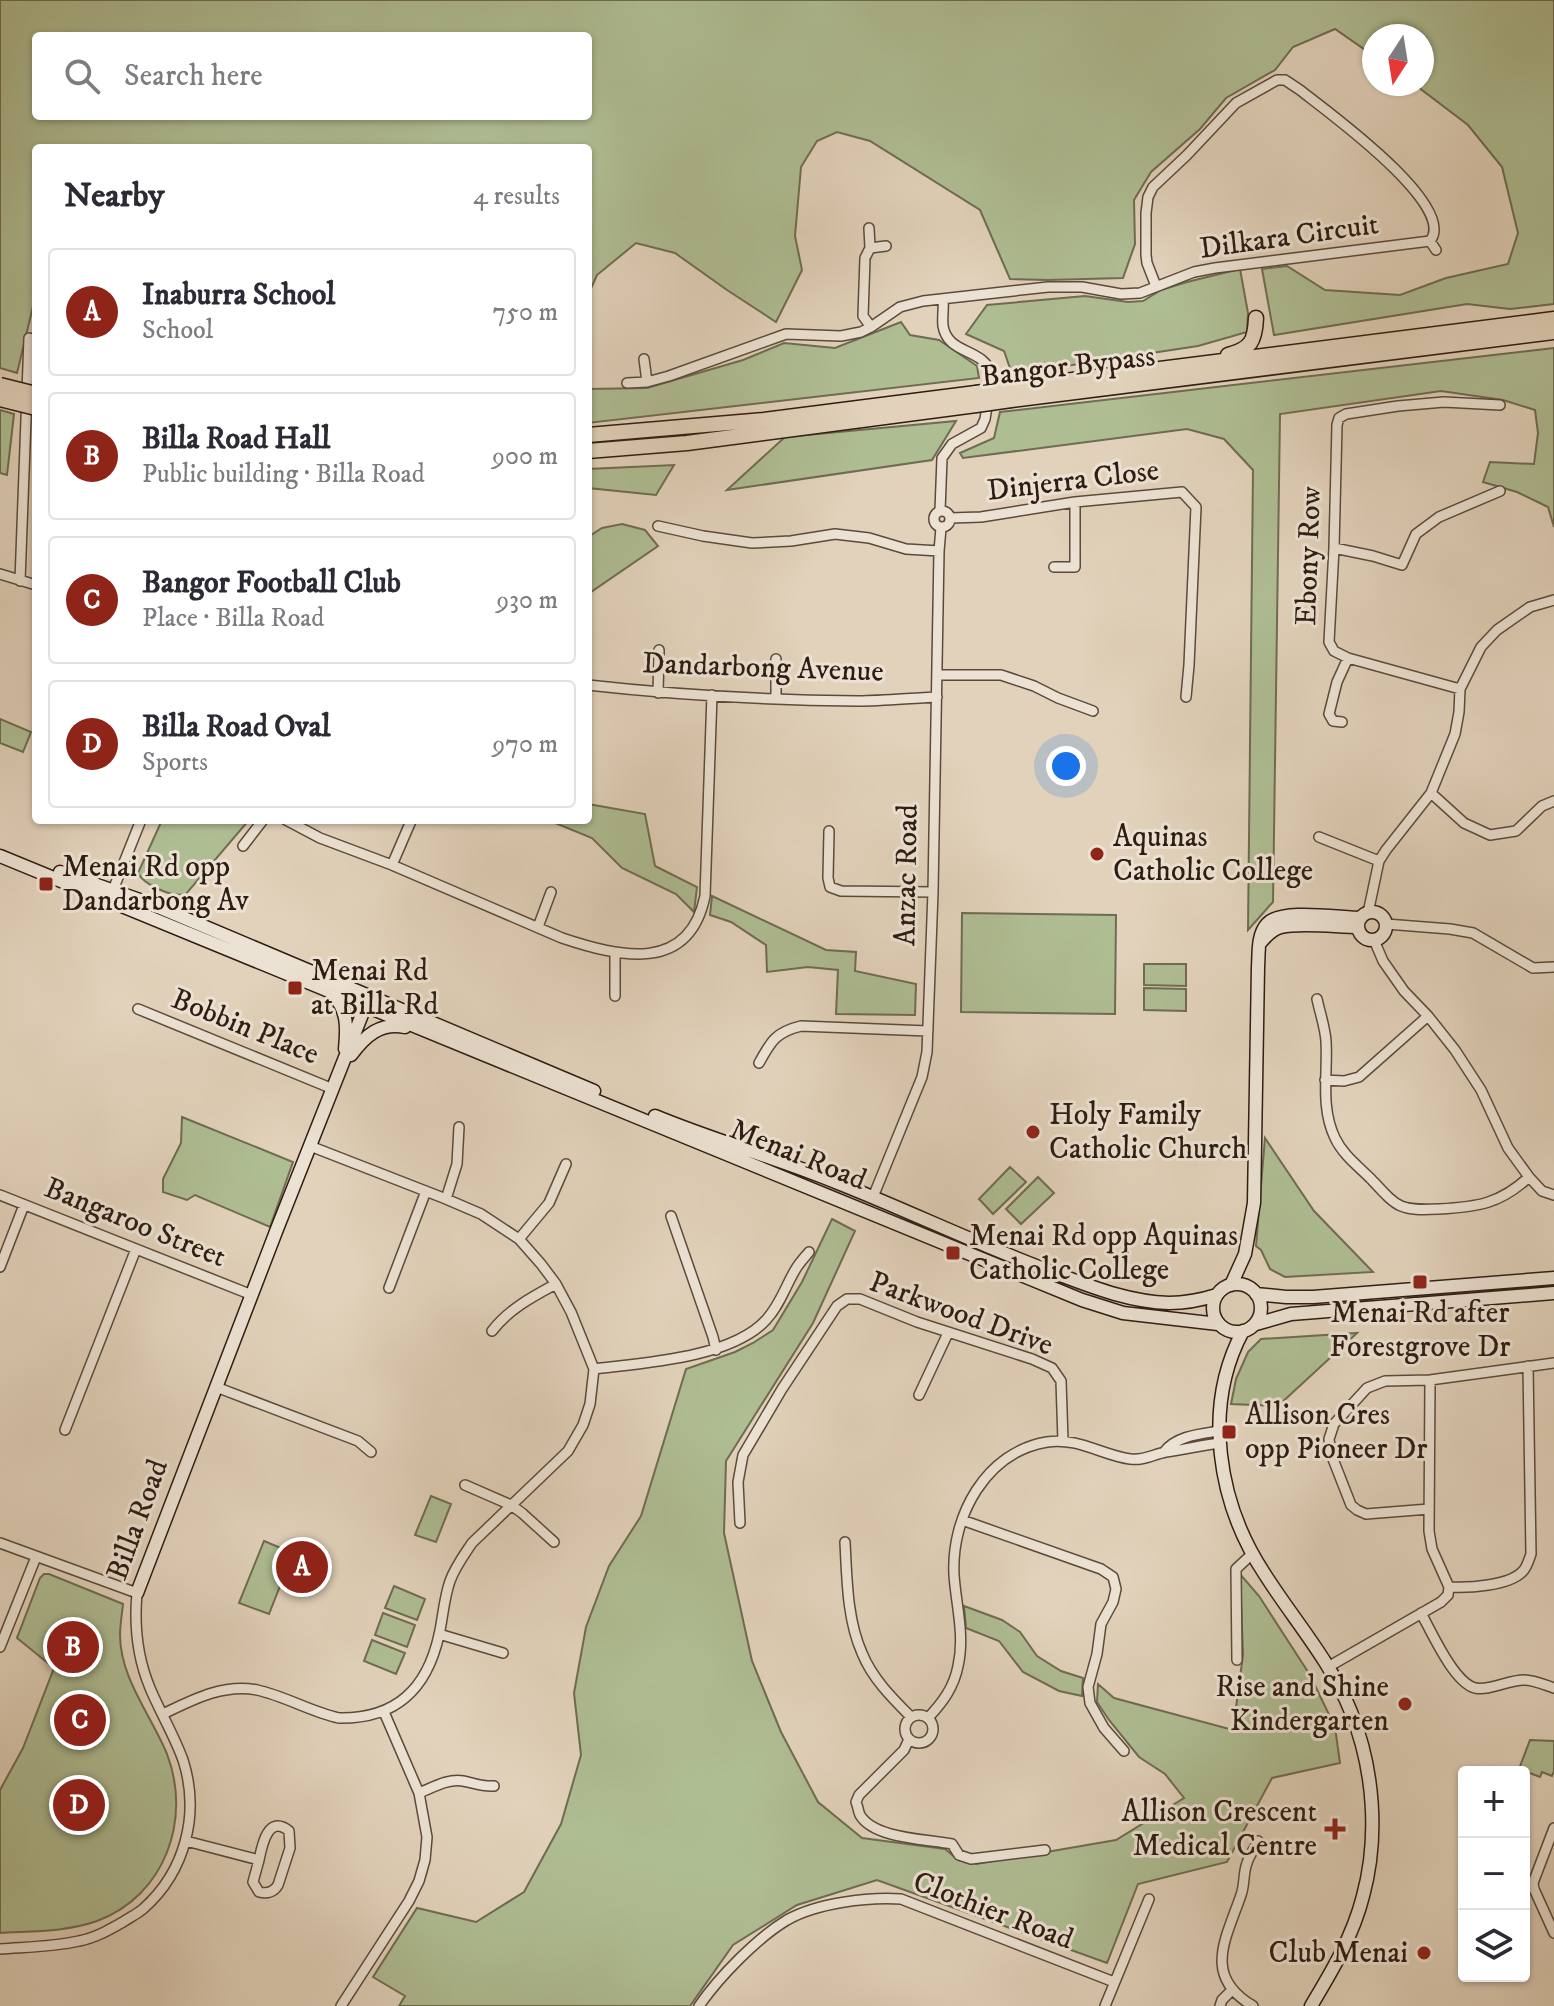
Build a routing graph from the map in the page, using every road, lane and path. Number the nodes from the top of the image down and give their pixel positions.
1 (869, 228) dead end
2 (886, 246) dead end
3 (870, 248) junction
4 (1156, 286) junction
5 (943, 299) junction
6 (1554, 319) edge
7 (871, 327) junction
8 (1554, 332) edge
9 (1289, 352) junction
10 (32, 358) edge
11 (644, 359) dead end
12 (1193, 366) junction
13 (647, 382) junction
14 (627, 383) dead end
15 (0, 385) edge
16 (32, 393) edge
17 (1010, 394) junction
18 (0, 399) edge
19 (976, 399) junction
20 (1500, 405) dead end
21 (32, 407) edge
22 (592, 435) edge
23 (592, 451) edge
24 (1500, 491) dead end
25 (1075, 502) junction
26 (940, 511) junction
27 (950, 518) junction
28 (658, 526) dead end
29 (941, 528) junction
30 (1334, 548) junction
31 (939, 551) junction
32 (1054, 567) dead end
33 (0, 574) edge
34 (20, 581) junction
35 (32, 584) edge
36 (1554, 600) edge
37 (659, 650) dead end
38 (1348, 658) junction
39 (776, 659) dead end
40 (937, 675) junction
41 (592, 685) edge
42 (1460, 689) junction
43 (658, 693) junction
44 (712, 695) junction
45 (937, 697) junction
46 (1186, 697) dead end
47 (776, 699) junction
48 (1093, 711) dead end
49 (1342, 722) dead end
50 (1431, 793) junction
51 (1554, 801) edge
52 (139, 824) edge
53 (260, 824) edge
54 (294, 824) edge
55 (410, 824) edge
56 (829, 831) dead end
57 (1319, 837) dead end
58 (243, 846) dead end
59 (0, 853) edge
60 (1379, 861) junction
61 (392, 865) junction
62 (551, 892) dead end
63 (933, 892) junction
64 (111, 895) junction
65 (1362, 920) junction
66 (1386, 924) junction
67 (538, 927) junction
68 (1374, 940) junction
69 (615, 953) junction
70 (1554, 967) edge
71 (326, 978) junction
72 (331, 993) junction
73 (615, 996) dead end
74 (1317, 999) dead end
75 (365, 1007) junction
76 (138, 1009) dead end
77 (405, 1012) junction
78 (1428, 1016) junction
79 (928, 1031) junction
80 (439, 1037) junction
81 (759, 1063) dead end
82 (339, 1075) junction
83 (1325, 1080) junction
84 (333, 1089) junction
85 (459, 1127) dead end
86 (310, 1146) junction
87 (566, 1164) dead end
88 (1529, 1177) junction
89 (426, 1191) junction
90 (0, 1195) edge
91 (1554, 1195) edge
92 (873, 1197) junction
93 (446, 1199) junction
94 (24, 1205) junction
95 (867, 1211) junction
96 (671, 1216) dead end
97 (519, 1239) junction
98 (136, 1249) junction
99 (809, 1252) dead end
100 (1245, 1254) junction
101 (0, 1267) edge
102 (1554, 1278) edge
103 (556, 1284) junction
104 (1231, 1285) junction
105 (389, 1288) dead end
106 (1252, 1291) junction
107 (1554, 1293) edge
108 (252, 1295) junction
109 (1217, 1295) junction
110 (1256, 1324) junction
111 (1221, 1326) junction
112 (492, 1331) dead end
113 (1243, 1331) junction
114 (948, 1333) junction
115 (716, 1350) junction
116 (1554, 1363) edge
117 (1227, 1366) junction
118 (1528, 1366) junction
119 (594, 1369) junction
120 (1430, 1380) junction
121 (216, 1387) junction
122 (919, 1395) dead end
123 (65, 1430) dead end
124 (1219, 1437) junction
125 (1063, 1441) junction
126 (371, 1452) dead end
127 (465, 1485) dead end
128 (511, 1505) junction
129 (1429, 1509) junction
130 (962, 1520) junction
131 (740, 1523) dead end
132 (554, 1542) dead end
133 (845, 1542) dead end
134 (0, 1543) edge
135 (1252, 1554) junction
136 (36, 1557) junction
137 (1449, 1587) junction
138 (137, 1593) junction
139 (1421, 1613) junction
140 (439, 1634) junction
141 (0, 1647) edge
142 (503, 1653) dead end
143 (1237, 1660) dead end
144 (1328, 1667) junction
145 (1554, 1688) edge
146 (384, 1712) junction
147 (163, 1714) junction
148 (911, 1717) junction
149 (928, 1718) junction
150 (909, 1739) junction
151 (1124, 1751) dead end
152 (494, 1786) dead end
153 (419, 1793) junction
154 (1554, 1828) edge
155 (186, 1841) junction
156 (1258, 1841) dead end
157 (1045, 1850) dead end
158 (259, 1860) junction
159 (1149, 1899) dead end
160 (1554, 1933) edge
161 (0, 1949) edge
162 (1114, 1982) junction
163 (1232, 1990) junction
164 (341, 2006) edge
165 (699, 2006) edge
166 (1105, 2006) edge
167 (1220, 2006) edge
168 (1253, 2006) edge
169 (1311, 2006) edge

1 - 3 street
2 - 3 street
3 - 7 street
4 - 4 street, Dilkara Circuit
4 - 5 street, Dilkara Circuit
5 - 7 street, Dilkara Circuit
5 - 26 street
6 - 9 main road, Bangor Bypass
7 - 13 street, Dilkara Circuit
8 - 17 main road, Bangor Bypass
9 - 12 main road, Bangor Bypass
9 - 12 main road
10 - 34 street
11 - 13 street
12 - 17 main road, Bangor Bypass
13 - 14 street, Dilkara Circuit
15 - 16 main road, bridge
17 - 19 main road, Bangor Bypass, bridge
18 - 21 main road, bridge
19 - 22 main road, Bangor Bypass
19 - 23 main road, Bangor Bypass
20 - 30 street, Ebony Row
24 - 30 street
25 - 27 street, Dinjerra Close
25 - 32 street
25 - 46 street, Dinjerra Close
26 - 27 street
26 - 29 street
27 - 29 street
28 - 31 street
29 - 31 street, Anzac Road
30 - 38 street, Ebony Row
31 - 40 street, Anzac Road
33 - 34 street
34 - 35 street
36 - 42 street
37 - 43 street
38 - 42 street, Ebony Row
38 - 49 street
39 - 47 street
40 - 45 street, Anzac Road
40 - 48 street
41 - 43 street, Dandarbong Avenue
42 - 50 street
43 - 44 street, Dandarbong Avenue
44 - 47 street, Dandarbong Avenue
44 - 69 street
45 - 47 street, Dandarbong Avenue
45 - 63 street, Anzac Road
50 - 51 street
50 - 60 street
52 - 64 street
53 - 58 street
54 - 61 street
55 - 61 street
56 - 63 street
57 - 60 street
59 - 64 main road, Menai Road
60 - 65 street
61 - 67 street
62 - 67 street
63 - 79 street, Anzac Road
64 - 71 main road, Menai Road
64 - 72 main road, Menai Road
65 - 66 main road
65 - 68 main road
65 - 100 main road
66 - 68 main road
66 - 70 street
67 - 69 street
68 - 78 street
69 - 73 street
71 - 75 main road, Menai Road
71 - 77 main road, Menai Road
72 - 75 main road, Menai Road
72 - 82 main road
74 - 83 street
75 - 77 main road, Menai Road
75 - 80 main road, Menai Road
75 - 82 main road, Billa Road
76 - 84 street, Bobbin Place
77 - 92 main road, Menai Road
78 - 83 street
78 - 88 street
79 - 81 street
79 - 92 street, Anzac Road
80 - 82 main road
80 - 95 main road, Menai Road
82 - 84 main road, Billa Road
83 - 88 street
84 - 86 main road, Billa Road
85 - 93 street
86 - 89 street
86 - 108 main road, Billa Road
87 - 97 street
88 - 91 street
89 - 93 street
89 - 105 street
90 - 94 street, Bangaroo Street
92 - 95 main road, Anzac Road
92 - 109 main road, Menai Road
93 - 97 street
94 - 98 street, Bangaroo Street
94 - 101 street
95 - 111 main road, Menai Road
96 - 115 street
97 - 103 street
98 - 108 street, Bangaroo Street
98 - 123 street
99 - 115 street
100 - 104 main road
100 - 106 main road
102 - 106 main road
103 - 112 street
103 - 119 street
104 - 106 main road
104 - 109 main road
106 - 110 main road
107 - 110 main road
108 - 121 main road, Billa Road
109 - 111 main road
110 - 113 main road
111 - 113 main road
111 - 117 main road
113 - 117 main road
114 - 122 street
114 - 125 street, Parkwood Drive
114 - 131 street, Parkwood Drive
115 - 119 street
116 - 118 street
117 - 124 main road
118 - 120 street
118 - 137 street
119 - 128 street
120 - 129 street
120 - 129 street
121 - 126 street
121 - 138 main road, Billa Road
124 - 125 street
124 - 135 main road
125 - 130 street
127 - 128 street
128 - 132 street
128 - 140 street
129 - 137 street
130 - 149 street
130 - 151 street
133 - 148 street
134 - 136 street
135 - 143 street
135 - 144 main road
136 - 138 street
136 - 141 street
137 - 139 street
138 - 147 street, Billa Road
139 - 144 street
139 - 145 street
140 - 142 street
140 - 146 street
144 - 169 main road
146 - 147 street
146 - 153 street
147 - 155 street, Billa Road
148 - 149 street
148 - 150 street
149 - 150 street
150 - 157 street
152 - 153 street
153 - 164 street
154 - 160 street
155 - 158 street
155 - 161 street, Billa Road
156 - 163 street
158 - 158 street
159 - 162 street
162 - 165 street, Clothier Road
162 - 166 street
163 - 167 street
163 - 168 street

